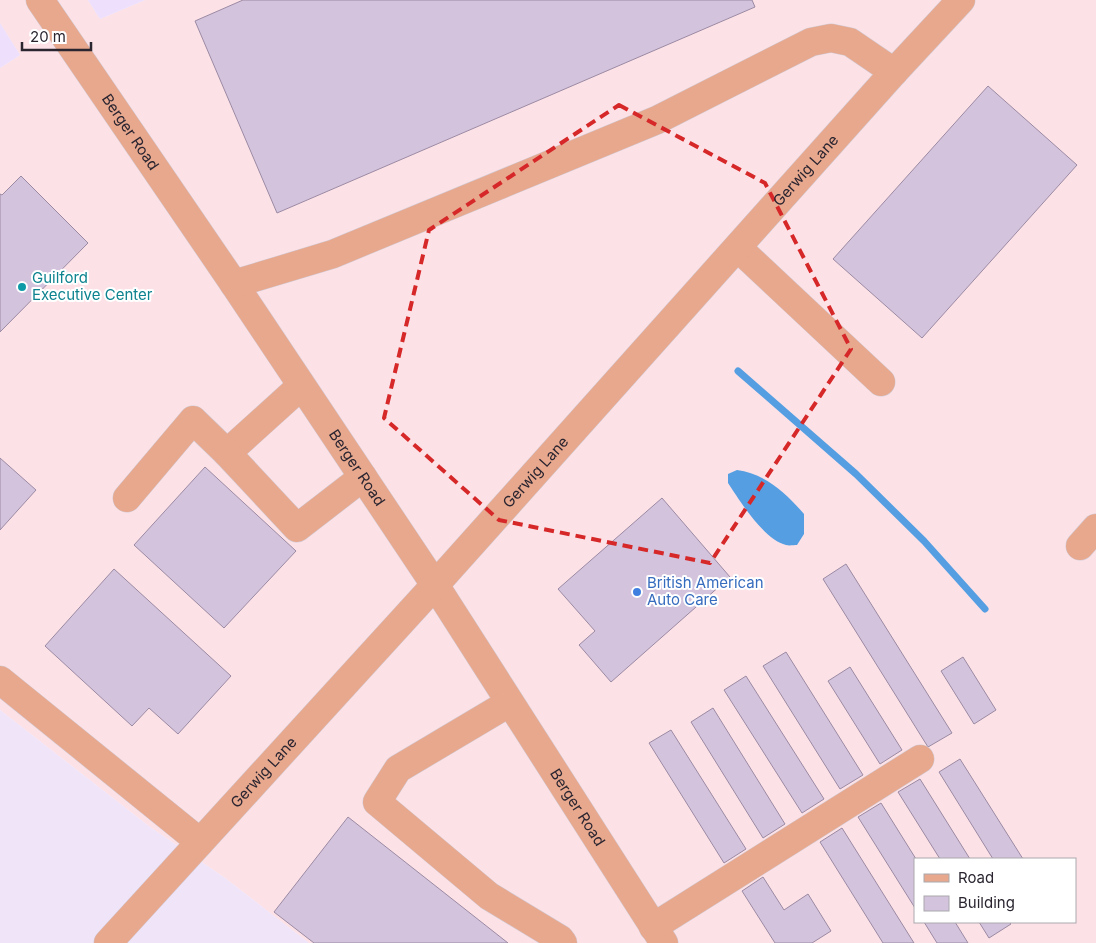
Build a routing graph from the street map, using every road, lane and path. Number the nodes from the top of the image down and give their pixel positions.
1 (40, 0) edge
2 (961, 0) edge
3 (894, 72) junction
4 (738, 248) junction
5 (234, 284) junction
6 (881, 382) dead end
7 (301, 386) junction
8 (227, 453) junction
9 (363, 477) junction
10 (126, 498) dead end
11 (435, 585) junction
12 (0, 680) edge
13 (509, 703) junction
14 (920, 759) dead end
15 (200, 842) junction
16 (658, 935) edge
17 (108, 943) edge
18 (563, 943) edge

1 - 5 street, Berger Road
2 - 3 street, Gerwig Lane
3 - 4 street, Gerwig Lane
3 - 5 street
4 - 6 street
4 - 11 street, Gerwig Lane
5 - 7 street, Berger Road
7 - 8 street
7 - 9 street, Berger Road
8 - 9 street
8 - 10 street
9 - 11 street, Berger Road
11 - 13 street, Berger Road
11 - 15 street, Gerwig Lane
12 - 15 street
13 - 16 street, Berger Road
13 - 18 street
14 - 16 street
15 - 17 street, Gerwig Lane

